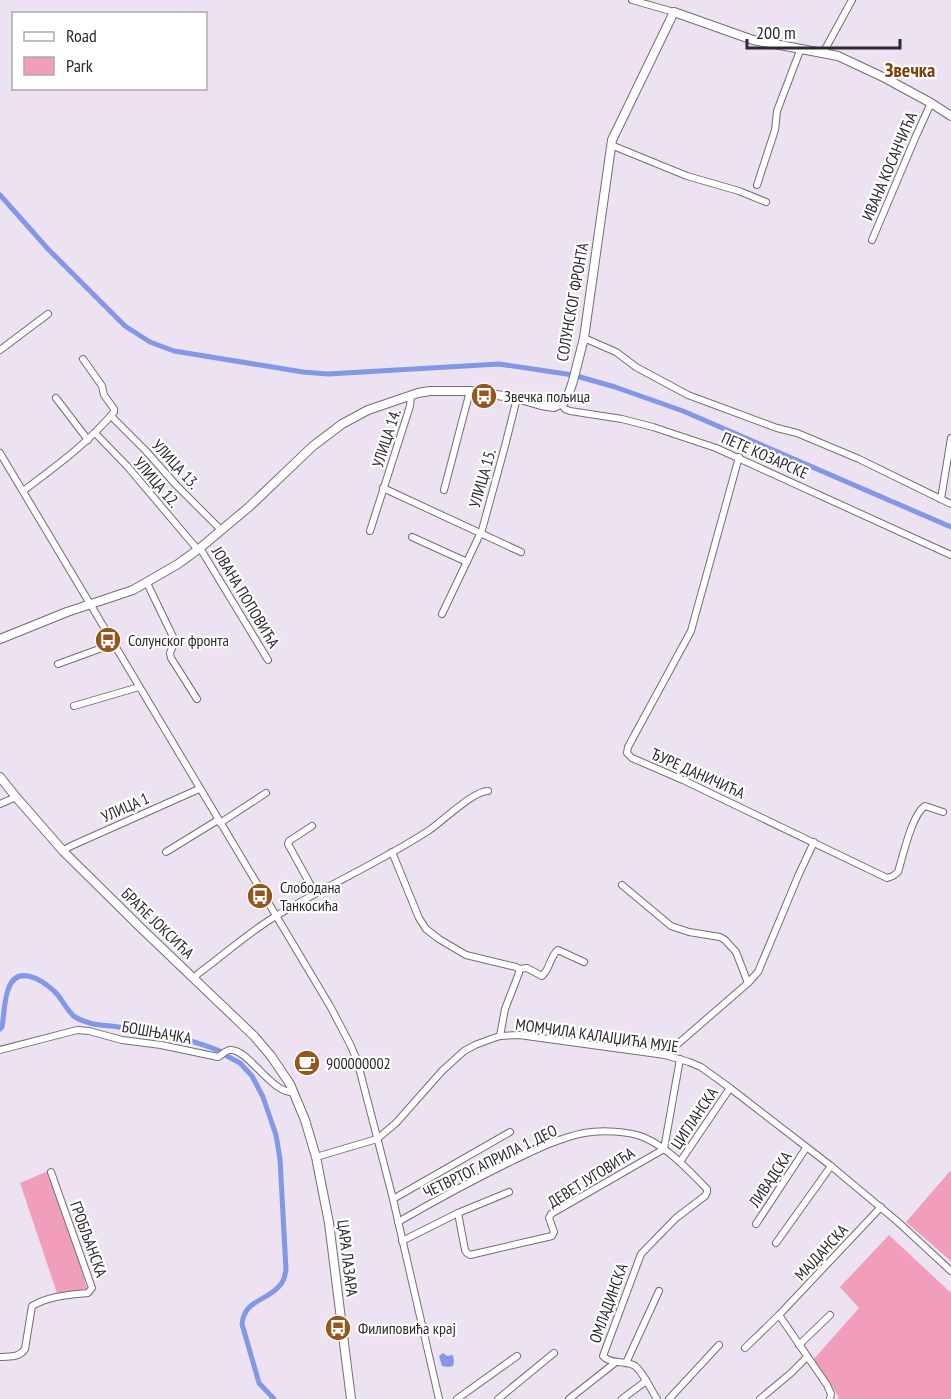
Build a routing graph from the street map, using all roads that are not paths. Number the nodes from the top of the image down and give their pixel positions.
1 (632, 0) edge
2 (852, 0) edge
3 (674, 12) junction
4 (801, 48) junction
5 (823, 53) junction
6 (931, 103) junction
7 (951, 116) edge
8 (611, 145) junction
9 (757, 185) dead end
10 (766, 202) dead end
11 (872, 240) dead end
12 (48, 314) dead end
13 (584, 338) junction
14 (0, 351) edge
15 (83, 359) dead end
16 (470, 391) junction
17 (411, 395) junction
18 (56, 398) dead end
19 (517, 398) junction
20 (561, 404) junction
21 (111, 416) junction
22 (95, 433) junction
23 (951, 438) edge
24 (88, 440) junction
25 (0, 453) edge
26 (739, 457) junction
27 (383, 488) junction
28 (444, 490) dead end
29 (23, 491) junction
30 (941, 499) junction
31 (951, 504) edge
32 (221, 530) junction
33 (370, 531) dead end
34 (480, 533) junction
35 (412, 537) dead end
36 (199, 549) junction
37 (520, 552) dead end
38 (951, 555) edge
39 (467, 562) junction
40 (147, 583) junction
41 (90, 604) junction
42 (442, 614) dead end
43 (0, 639) edge
44 (113, 644) junction
45 (268, 660) dead end
46 (58, 664) dead end
47 (139, 687) junction
48 (197, 699) dead end
49 (74, 706) dead end
50 (0, 777) edge
51 (200, 789) junction
52 (488, 791) dead end
53 (266, 793) dead end
54 (16, 797) junction
55 (0, 804) edge
56 (943, 812) dead end
57 (219, 821) junction
58 (312, 826) dead end
59 (814, 842) junction
60 (64, 852) junction
61 (166, 852) dead end
62 (392, 852) junction
63 (622, 885) dead end
64 (315, 893) junction
65 (275, 916) junction
66 (584, 962) dead end
67 (519, 969) junction
68 (194, 978) junction
69 (748, 982) junction
70 (500, 1036) junction
71 (0, 1050) edge
72 (665, 1055) junction
73 (680, 1059) junction
74 (730, 1088) junction
75 (294, 1092) junction
76 (510, 1132) dead end
77 (377, 1139) junction
78 (806, 1148) junction
79 (664, 1149) junction
80 (316, 1157) junction
81 (680, 1162) junction
82 (831, 1166) junction
83 (51, 1172) dead end
84 (509, 1192) dead end
85 (393, 1199) junction
86 (881, 1207) junction
87 (458, 1213) junction
88 (398, 1222) junction
89 (756, 1224) dead end
90 (402, 1241) junction
91 (776, 1243) dead end
92 (951, 1271) edge
93 (659, 1291) dead end
94 (779, 1315) junction
95 (830, 1315) dead end
96 (719, 1345) dead end
97 (799, 1346) junction
98 (746, 1348) dead end
99 (554, 1353) dead end
100 (517, 1356) dead end
101 (0, 1357) edge
102 (807, 1357) junction
103 (616, 1362) junction
104 (626, 1363) junction
105 (646, 1381) junction
106 (351, 1399) edge
107 (439, 1399) edge
108 (459, 1399) edge
109 (498, 1399) edge
110 (569, 1399) edge
111 (622, 1399) edge
112 (657, 1399) edge
113 (669, 1399) edge
114 (760, 1399) edge
115 (830, 1399) edge

1 - 3 street
2 - 5 street
3 - 4 street
3 - 8 street, СОЛУНСКОГ ФРОНТА
4 - 5 street
4 - 9 street
5 - 6 street
6 - 7 street
6 - 11 street, ИВАНА КОСАНЧИЋА
8 - 10 street
8 - 13 street, СОЛУНСКОГ ФРОНТА
12 - 14 street
13 - 20 street, СОЛУНСКОГ ФРОНТА
13 - 30 street
15 - 21 street
16 - 17 street
16 - 19 street
16 - 28 street
17 - 27 street, УЛИЦА 14.
17 - 32 street
18 - 24 street
19 - 20 street
19 - 34 street, УЛИЦА 15.
20 - 26 street, ПЕТЕ КОЗАРСКЕ
21 - 22 street
21 - 32 street, УЛИЦА 13.
22 - 24 street
22 - 36 street, УЛИЦА 12.
23 - 30 street
24 - 29 street
25 - 29 street
26 - 38 street, ПЕТЕ КОЗАРСКЕ
26 - 59 street, ЂУРЕ ДАНИЧИЋА
27 - 33 street, УЛИЦА 14.
27 - 34 street, УЛИЦА 14.
29 - 41 street
30 - 31 street
32 - 36 street
34 - 37 street, УЛИЦА 14.
34 - 39 street, УЛИЦА 15.
35 - 39 street
36 - 40 street
36 - 45 street, ЈОВАНА ПОПОВИЋА
39 - 42 street, УЛИЦА 15.
40 - 41 street
40 - 48 street
41 - 43 street
41 - 44 street
44 - 46 street
44 - 47 street
47 - 49 street
47 - 51 street
50 - 54 street, БРАЋЕ ЈОКСИЋА
51 - 57 street
51 - 60 street, УЛИЦА 1
52 - 62 street
53 - 57 street
54 - 55 street
54 - 60 street, БРАЋЕ ЈОКСИЋА
56 - 59 street, ЂУРЕ ДАНИЧИЋА
57 - 61 street
57 - 65 street
58 - 64 street
59 - 69 street
60 - 68 street, БРАЋЕ ЈОКСИЋА
62 - 64 street
62 - 67 street
63 - 69 street
64 - 65 street
65 - 68 street
65 - 77 street
66 - 67 street
67 - 70 street
68 - 75 street, БРАЋЕ ЈОКСИЋА
69 - 72 street
70 - 72 street, МОМЧИЛА КАЛАЈЏИЋА МУЈЕ
70 - 77 street, МОМЧИЛА КАЛАЈЏИЋА МУЈЕ
71 - 75 street, БОШЊАЧКА
72 - 73 street, МОМЧИЛА КАЛАЈЏИЋА МУЈЕ
73 - 74 street, МОМЧИЛА КАЛАЈЏИЋА МУЈЕ
73 - 79 street
74 - 78 street, МОМЧИЛА КАЛАЈЏИЋА МУЈЕ
74 - 81 street, ЦИГЛАНСКА
75 - 80 street, БРАЋЕ ЈОКСИЋА
76 - 85 street
77 - 80 street, МОМЧИЛА КАЛАЈЏИЋА МУЈЕ
77 - 85 street
78 - 82 street, МОМЧИЛА КАЛАЈЏИЋА МУЈЕ
78 - 89 street, ЛИВАДСКА
79 - 81 street, ОМЛАДИНСКА
79 - 87 street, ДЕВЕТ ЈУГОВИЋА
79 - 88 street, ЧЕТВРТОГ АПРИЛА 1. ДЕО
80 - 106 street, ЦАРА ЛАЗАРА
81 - 103 street, ОМЛАДИНСКА
82 - 86 street, МОМЧИЛА КАЛАЈЏИЋА МУЈЕ
82 - 91 street
83 - 101 street, ГРОБЉАНСКА
84 - 87 street
85 - 88 street
86 - 92 street, МОМЧИЛА КАЛАЈЏИЋА МУЈЕ
86 - 94 street, МАЈДАНСКА
87 - 90 street
88 - 90 street
90 - 107 street
93 - 104 street
94 - 97 street
94 - 98 street, МАЈДАНСКА
95 - 97 street
96 - 113 street
97 - 102 street
99 - 109 street
100 - 108 street
102 - 114 street
102 - 115 street
103 - 104 street, ОМЛАДИНСКА
103 - 110 street, ОМЛАДИНСКА
104 - 105 street
105 - 111 street
105 - 112 street

